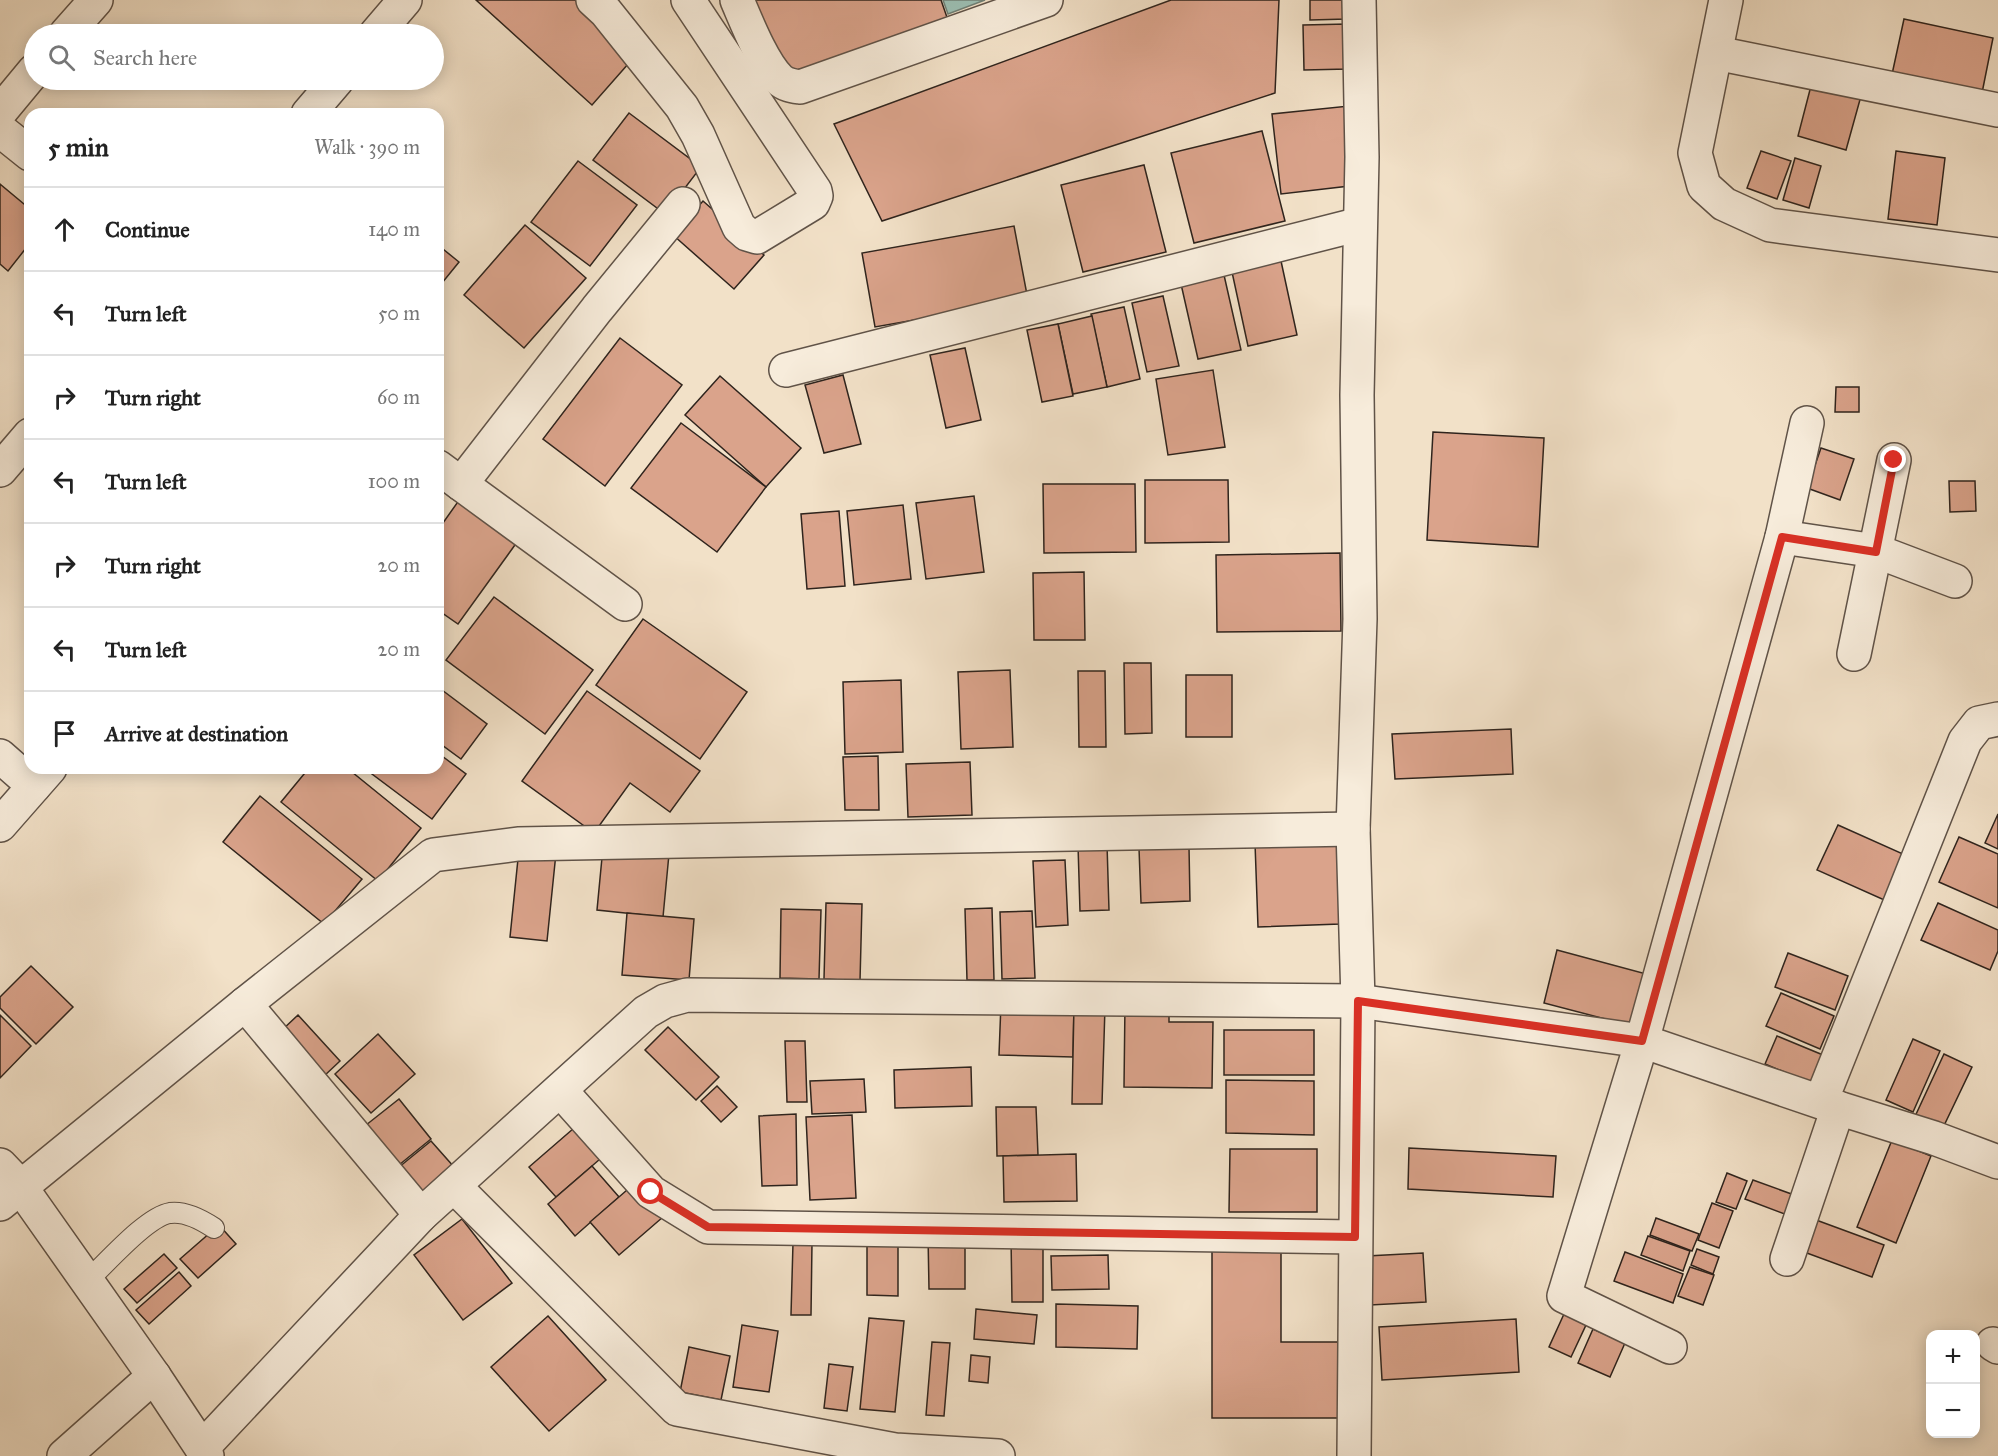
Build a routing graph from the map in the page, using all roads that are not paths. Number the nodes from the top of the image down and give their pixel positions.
1 (96, 0) edge
2 (405, 0) edge
3 (593, 0) edge
4 (688, 0) edge
5 (737, 0) edge
6 (1046, 0) edge
7 (1359, 0) edge
8 (1726, 0) edge
9 (75, 24) edge
10 (385, 24) edge
11 (1716, 53) junction
12 (24, 83) edge
13 (328, 90) edge
14 (313, 108) edge
15 (1998, 110) edge
16 (0, 112) edge
17 (0, 130) edge
18 (24, 149) edge
19 (682, 204) dead end
20 (1360, 224) junction
21 (1998, 255) edge
22 (786, 370) dead end
23 (1807, 423) dead end
24 (24, 442) edge
25 (1894, 460) dead end
26 (0, 470) edge
27 (449, 476) edge
28 (1782, 537) junction
29 (1876, 552) junction
30 (1955, 581) dead end
31 (624, 604) dead end
32 (1854, 654) dead end
33 (1998, 719) edge
34 (0, 756) edge
35 (24, 768) edge
36 (42, 777) edge
37 (0, 825) edge
38 (1353, 829) junction
39 (1358, 1001) junction
40 (245, 1004) junction
41 (1642, 1041) junction
42 (560, 1090) junction
43 (1830, 1105) junction
44 (1998, 1162) edge
45 (7, 1185) edge
46 (454, 1186) junction
47 (421, 1215) junction
48 (214, 1228) dead end
49 (1355, 1237) junction
50 (1787, 1258) dead end
51 (87, 1281) junction
52 (1670, 1347) dead end
53 (154, 1376) junction
54 (872, 1451) edge
55 (204, 1452) edge
56 (64, 1456) edge
57 (998, 1456) edge
58 (1354, 1456) edge

1 - 9 street
2 - 10 street
3 - 4 street
5 - 6 street
7 - 20 street
8 - 11 street
11 - 15 street
11 - 21 street
12 - 16 street
13 - 14 street
17 - 18 street
19 - 27 street
20 - 22 street
20 - 38 street
23 - 28 street
24 - 26 street
25 - 29 street
27 - 31 street
28 - 29 street
28 - 41 street
29 - 30 street
29 - 32 street
33 - 43 street
34 - 35 street
36 - 37 street
38 - 39 street
38 - 40 street
39 - 41 street
39 - 42 street
39 - 49 street
40 - 45 street
40 - 47 street
41 - 43 street
41 - 52 street
42 - 46 street
42 - 49 street
43 - 44 street
43 - 50 street
45 - 51 street
46 - 47 street
46 - 54 street
47 - 55 street
48 - 51 lane
49 - 58 street
51 - 53 street
53 - 55 street
53 - 56 street
54 - 57 street

